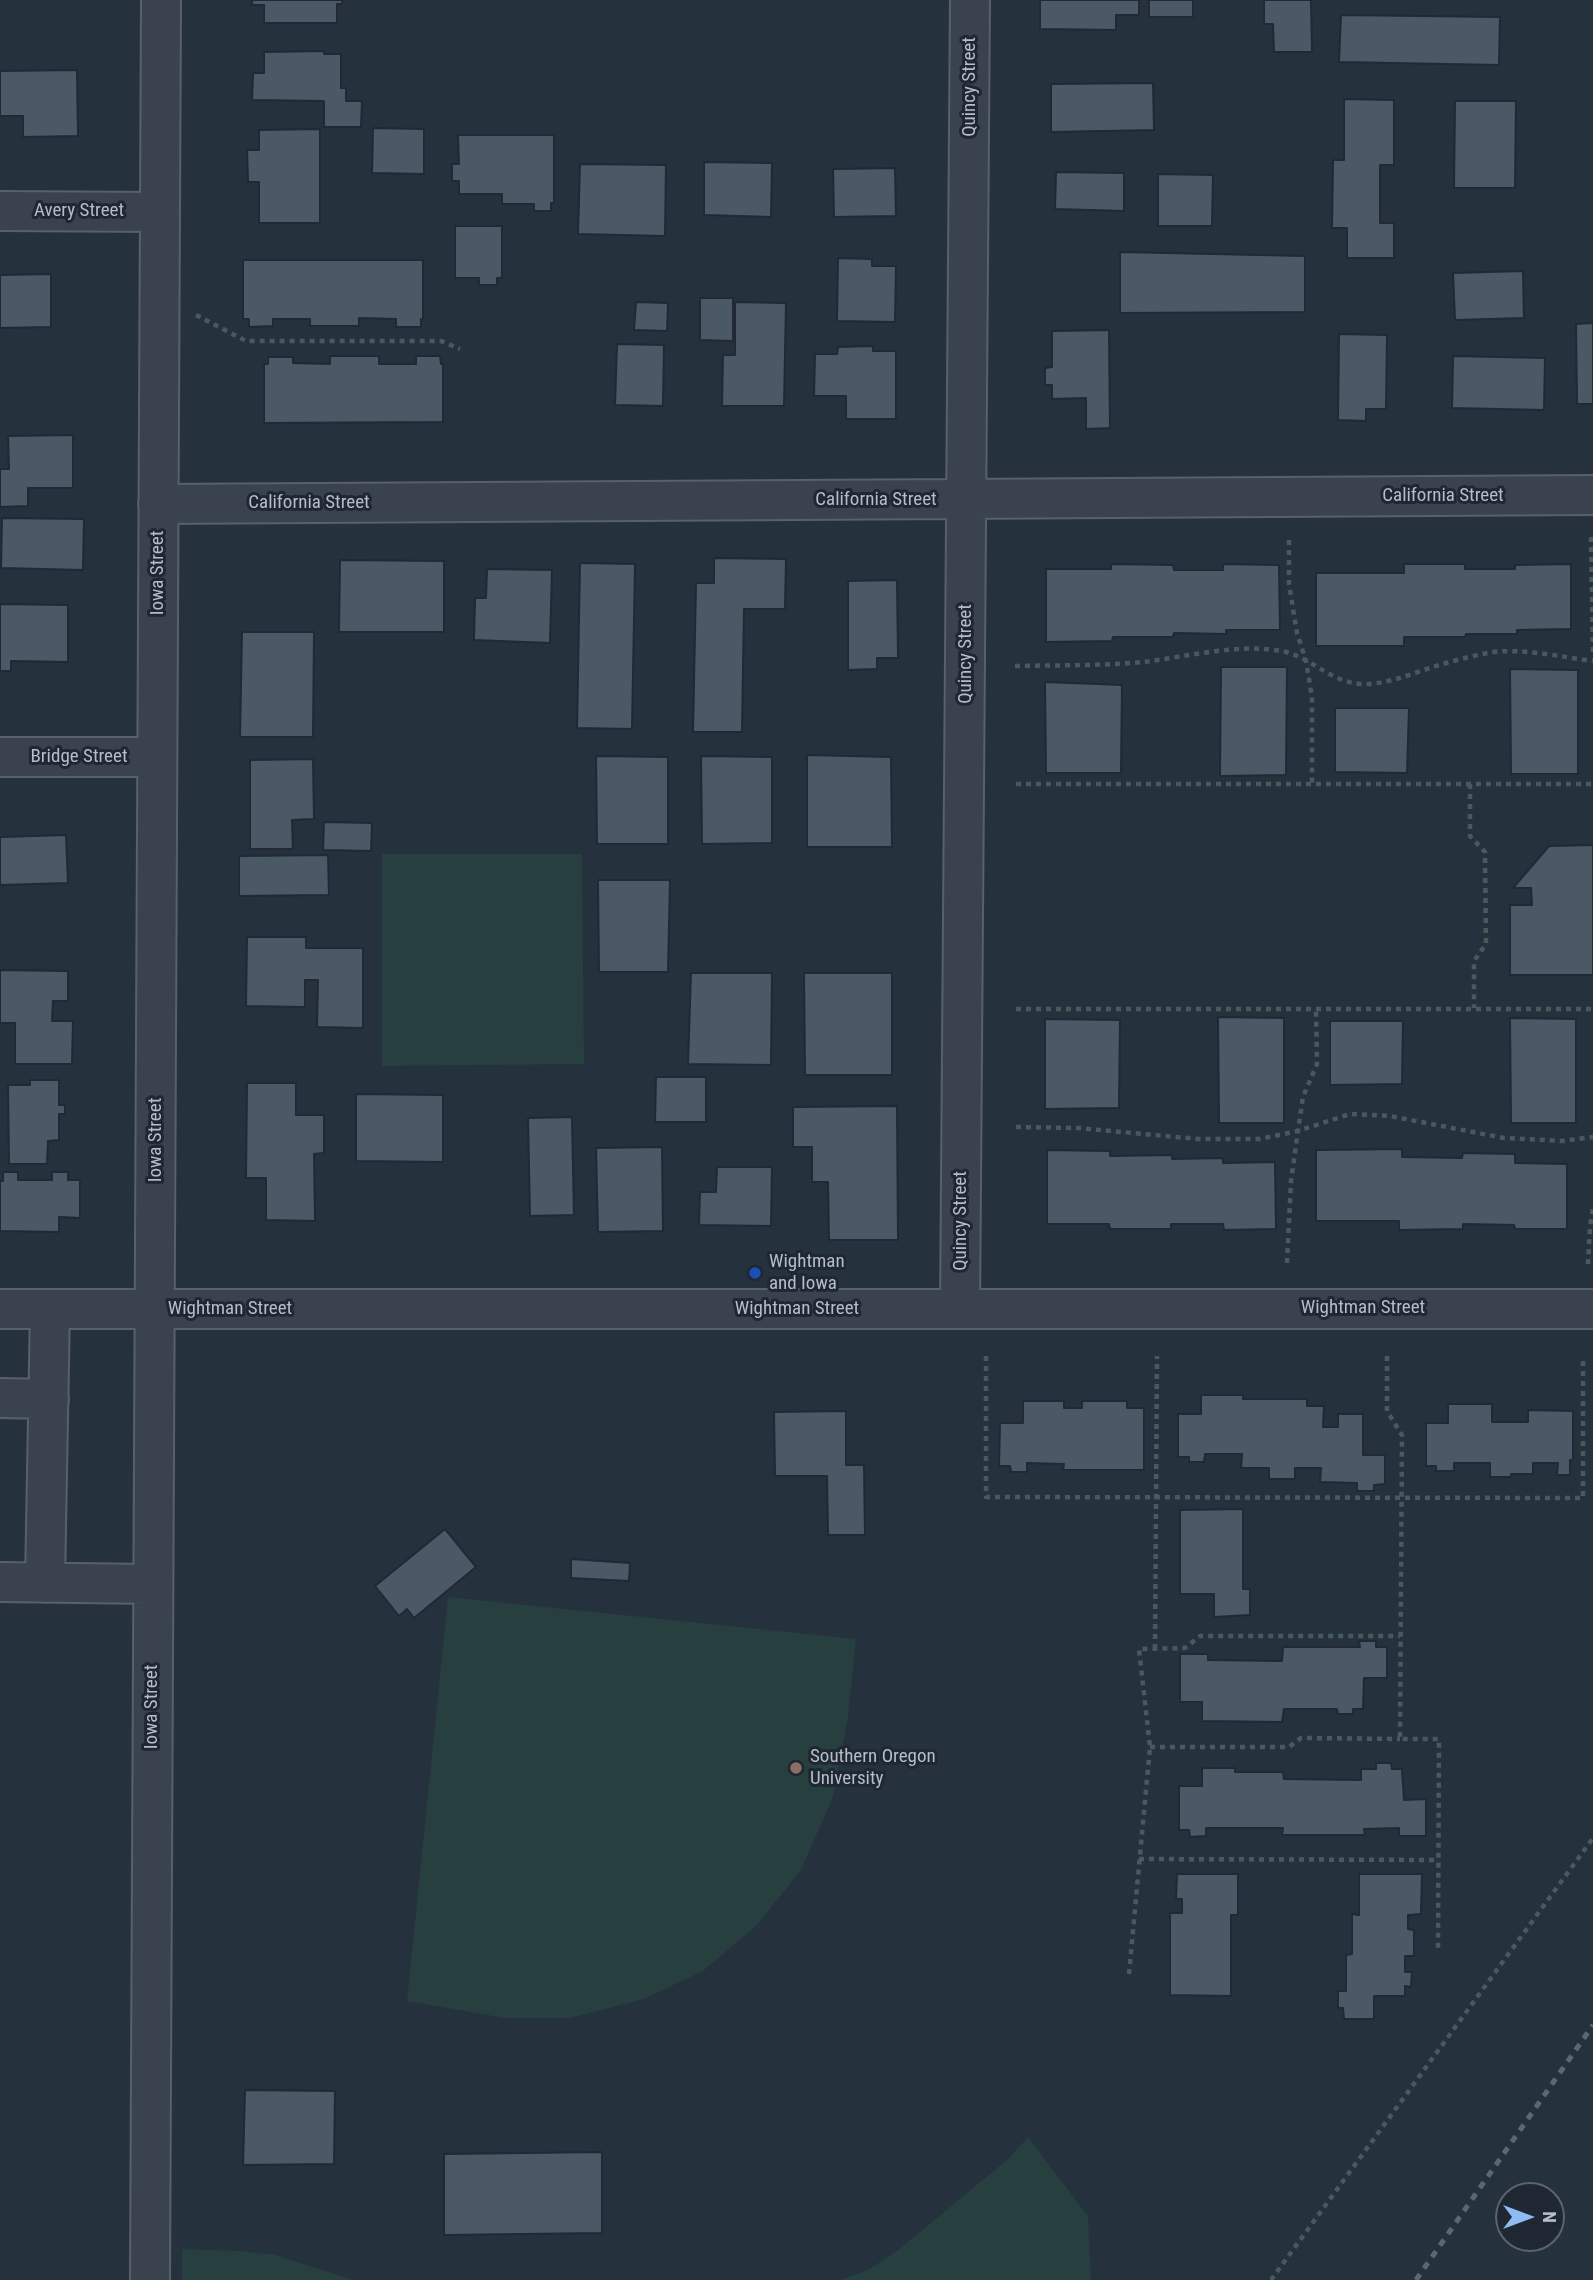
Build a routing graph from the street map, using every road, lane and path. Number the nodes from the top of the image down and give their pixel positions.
1 (161, 0) edge
2 (970, 0) edge
3 (0, 211) edge
4 (159, 212) junction
5 (195, 315) dead end
6 (460, 349) dead end
7 (1593, 495) edge
8 (967, 499) junction
9 (158, 503) junction
10 (1591, 537) dead end
11 (1289, 540) dead end
12 (1593, 654) edge
13 (1306, 661) junction
14 (1593, 661) edge
15 (1015, 666) dead end
16 (0, 757) edge
17 (157, 757) junction
18 (1016, 784) dead end
19 (1312, 784) junction
20 (1471, 784) junction
21 (1593, 784) edge
22 (1474, 1008) junction
23 (1016, 1009) dead end
24 (1316, 1009) junction
25 (1593, 1009) edge
26 (1016, 1127) dead end
27 (1298, 1131) junction
28 (1593, 1137) edge
29 (1593, 1207) edge
30 (1287, 1263) dead end
31 (1588, 1264) dead end
32 (0, 1309) edge
33 (50, 1309) junction
34 (156, 1309) junction
35 (960, 1309) junction
36 (1593, 1309) edge
37 (986, 1356) dead end
38 (1157, 1356) dead end
39 (1387, 1356) dead end
40 (1583, 1357) dead end
41 (0, 1398) edge
42 (49, 1399) junction
43 (1157, 1497) junction
44 (1402, 1499) junction
45 (0, 1582) edge
46 (46, 1583) junction
47 (152, 1584) junction
48 (1400, 1636) junction
49 (1155, 1648) junction
50 (1401, 1739) junction
51 (1150, 1746) junction
52 (1593, 1838) edge
53 (1139, 1859) junction
54 (1438, 1860) junction
55 (1438, 1952) dead end
56 (1129, 1974) dead end
57 (150, 2280) edge
58 (1271, 2280) edge

1 - 4 street, Iowa Street
2 - 8 street, Quincy Street
3 - 4 street, Avery Street
4 - 9 street, Iowa Street
5 - 6 path
7 - 8 street, California Street
8 - 9 street, California Street
8 - 35 street, Quincy Street
9 - 17 street, Iowa Street
10 - 12 path
11 - 13 path
13 - 14 path
13 - 15 path
13 - 19 path
16 - 17 street, Bridge Street
17 - 34 street, Iowa Street
18 - 19 path
19 - 20 path
20 - 21 path
20 - 22 path
22 - 24 path
22 - 25 path
23 - 24 path
24 - 27 path
26 - 27 path
27 - 28 path
27 - 30 path
29 - 31 path
32 - 33 street, Wightman Street
33 - 34 street, Wightman Street
33 - 42 street
34 - 35 street, Wightman Street
34 - 47 street, Iowa Street
35 - 36 street, Wightman Street
37 - 43 path
38 - 43 path
39 - 44 path
40 - 44 path
41 - 42 street
42 - 46 street
43 - 44 path
43 - 49 path
44 - 48 path
45 - 46 street
46 - 47 street
47 - 57 street, Iowa Street
48 - 49 path
48 - 50 path
49 - 51 path
50 - 51 path
50 - 54 path
51 - 53 path
52 - 58 path
53 - 54 path
53 - 56 path
54 - 55 path

